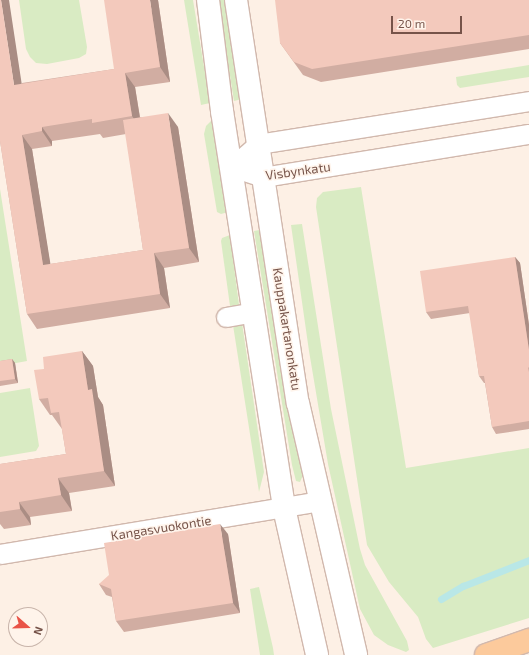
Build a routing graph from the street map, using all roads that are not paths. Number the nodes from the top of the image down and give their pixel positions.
1 (208, 0) edge
2 (236, 0) edge
3 (529, 101) edge
4 (529, 134) edge
5 (258, 144) junction
6 (232, 167) junction
7 (263, 177) junction
8 (254, 312) junction
9 (226, 317) dead end
10 (321, 501) junction
11 (284, 508) junction
12 (0, 554) edge
13 (529, 640) edge
14 (317, 655) edge
15 (356, 655) edge
16 (486, 655) edge

1 - 6 main road
2 - 5 main road, Kauppakartanonkatu
3 - 5 street
4 - 7 street, Visbynkatu
5 - 6 street
5 - 7 main road, Kauppakartanonkatu
6 - 7 street, Visbynkatu
6 - 8 main road
7 - 10 main road, Kauppakartanonkatu
8 - 9 street
8 - 11 main road
10 - 11 street, Kangasvuokontie
10 - 15 main road, Kauppakartanonkatu
11 - 12 street, Kangasvuokontie
11 - 14 main road
13 - 16 main road

